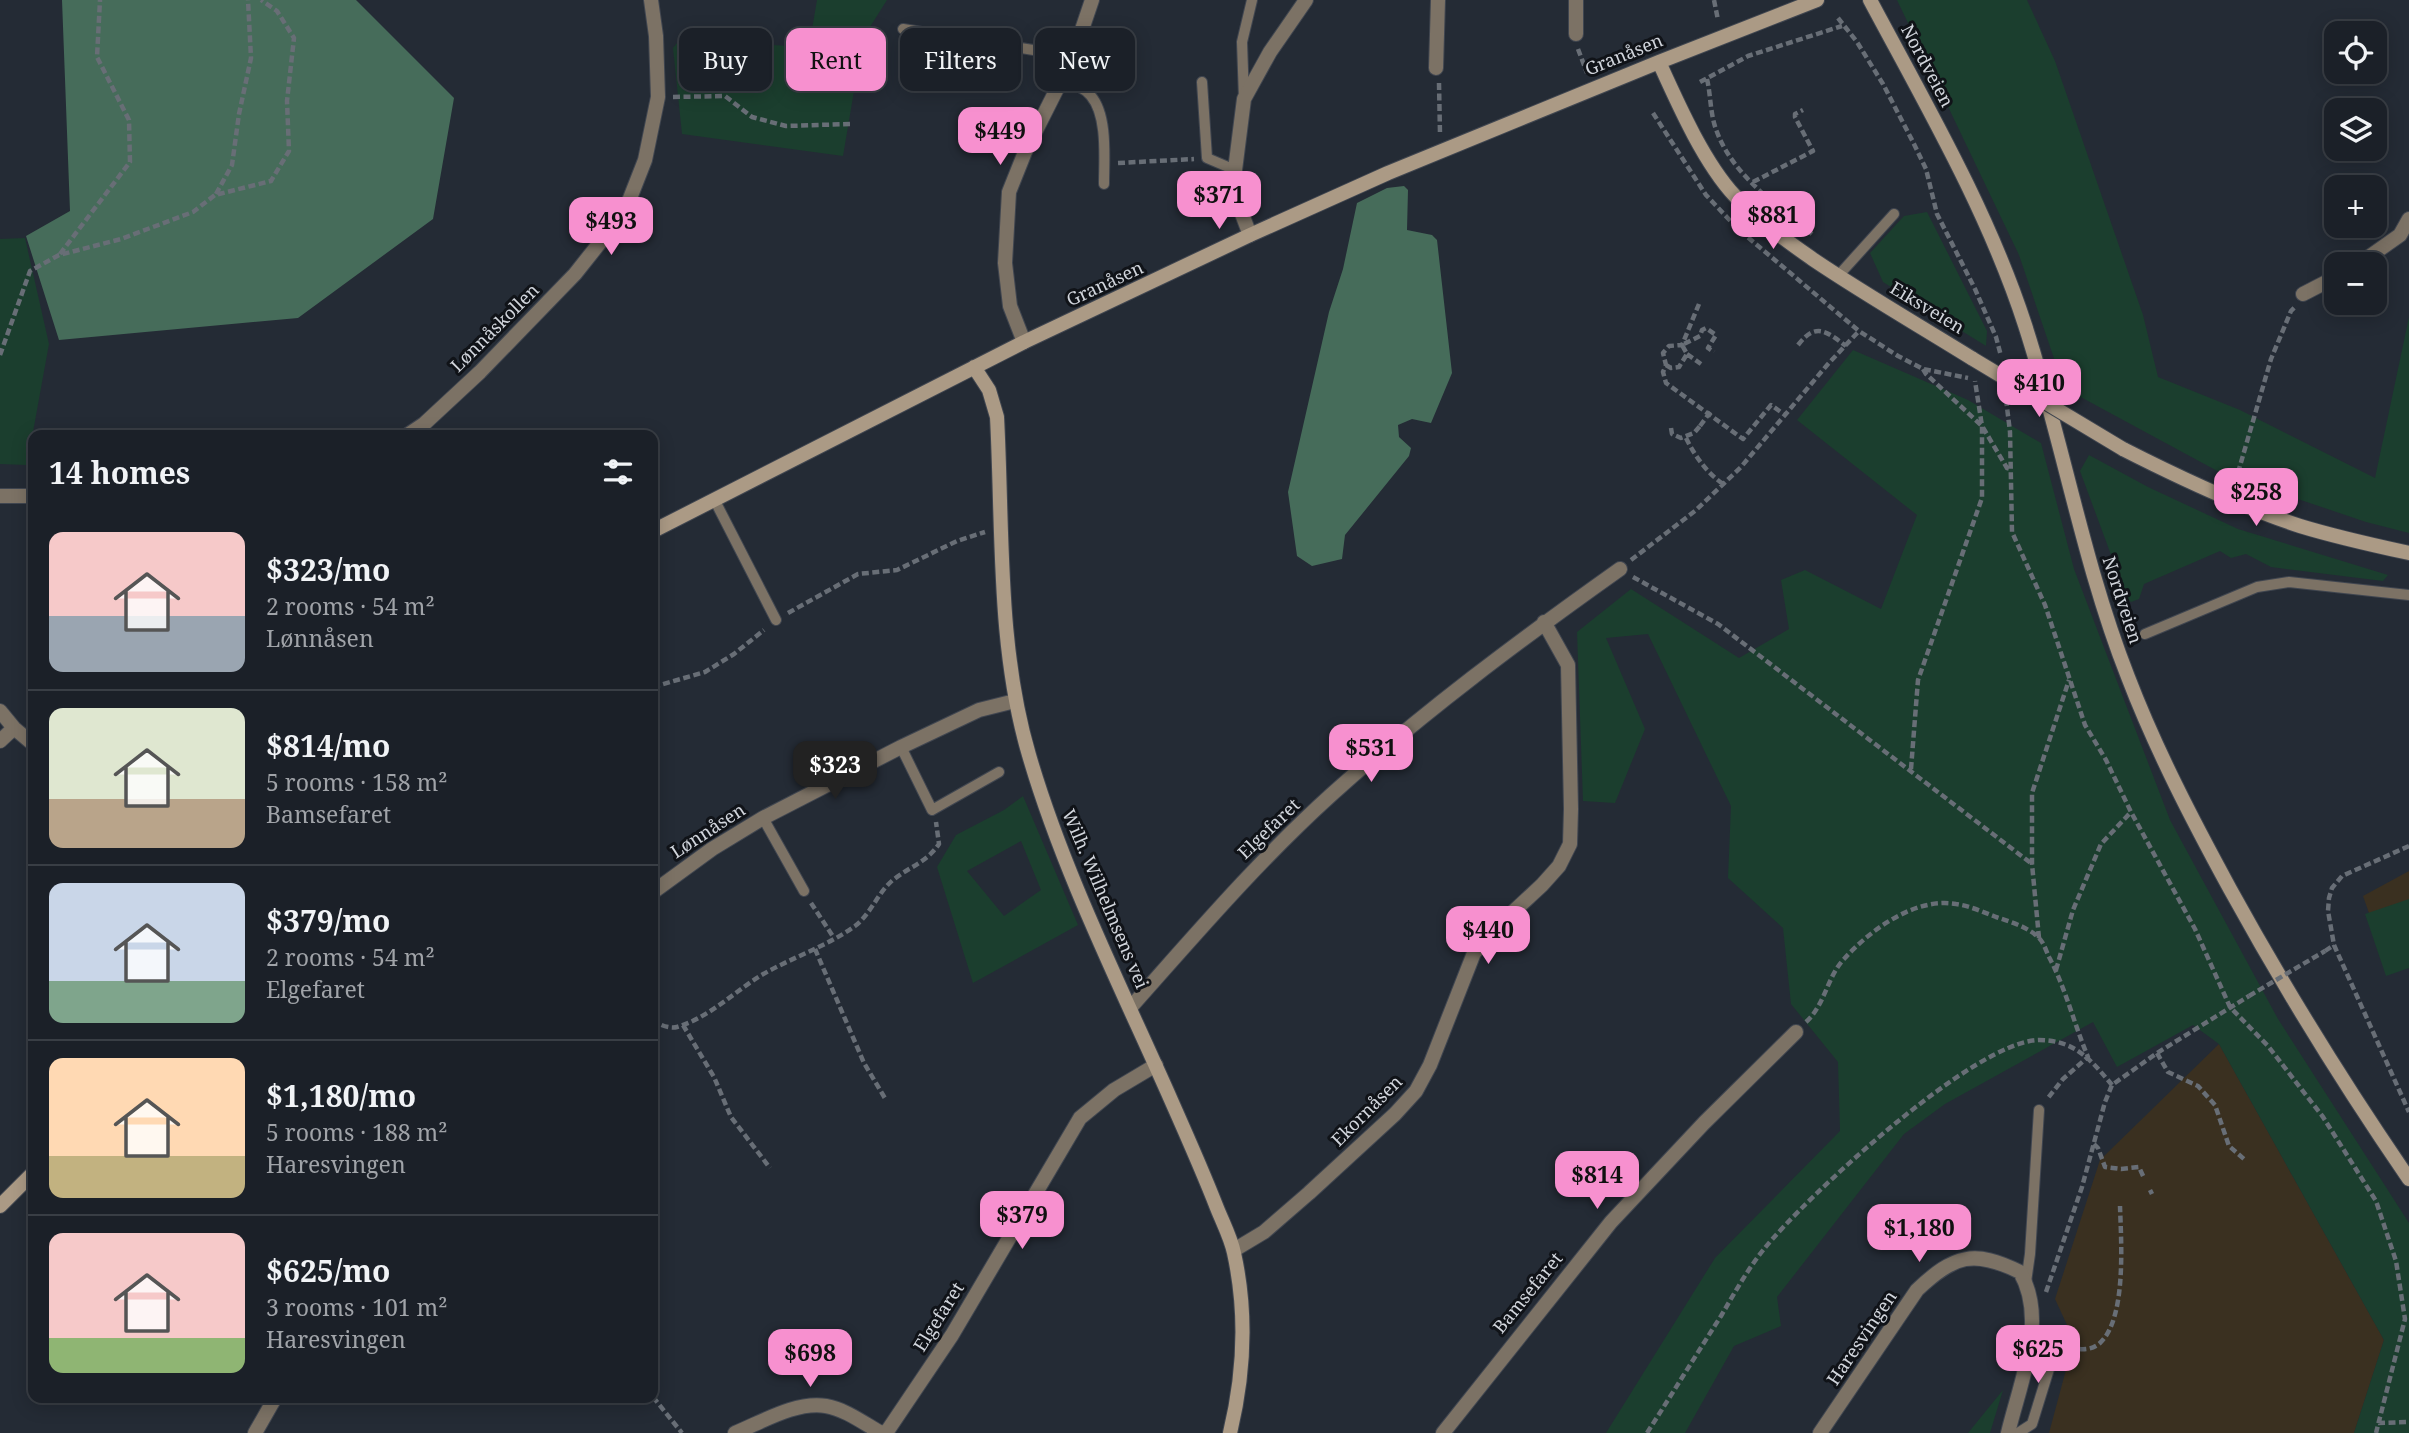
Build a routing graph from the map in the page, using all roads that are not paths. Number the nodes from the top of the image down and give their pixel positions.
1 (651, 0) edge
2 (1092, 0) edge
3 (1252, 0) edge
4 (1307, 0) edge
5 (1438, 0) edge
6 (1576, 0) edge
7 (1817, 0) edge
8 (1870, 0) edge
9 (1083, 28) edge
10 (1576, 34) dead end
11 (1658, 62) junction
12 (1436, 68) road end
13 (1202, 82) dead end
14 (1056, 91) edge
15 (1085, 91) edge
16 (1244, 99) junction
17 (1235, 170) junction
18 (1104, 184) dead end
19 (1894, 215) dead end
20 (2409, 219) edge
21 (1250, 235) junction
22 (2375, 252) edge
23 (1838, 276) junction
24 (2324, 282) edge
25 (2308, 291) road end
26 (1024, 342) junction
27 (974, 367) junction
28 (415, 430) edge
29 (0, 496) edge
30 (28, 496) edge
31 (714, 499) junction
32 (658, 528) edge
33 (2409, 553) edge
34 (1620, 569) road end
35 (2409, 595) edge
36 (776, 620) road end
37 (1544, 622) junction
38 (2145, 634) dead end
39 (1015, 701) junction
40 (0, 711) edge
41 (14, 728) junction
42 (28, 740) edge
43 (0, 741) edge
44 (901, 747) junction
45 (999, 772) dead end
46 (763, 818) junction
47 (658, 888) edge
48 (804, 891) road end
49 (1130, 1008) junction
50 (1796, 1032) road end
51 (1156, 1065) junction
52 (2039, 1110) road end
53 (28, 1178) edge
54 (2409, 1179) edge
55 (0, 1206) edge
56 (1234, 1250) junction
57 (2026, 1282) junction
58 (2034, 1329) junction
59 (272, 1403) edge
60 (255, 1433) edge
61 (735, 1433) edge
62 (884, 1433) edge
63 (1230, 1433) edge
64 (1443, 1433) edge
65 (1820, 1433) edge
66 (2008, 1433) edge
67 (2018, 1433) edge

1 - 28 street, Lønnåskollen
2 - 9 street
3 - 16 lane
4 - 16 street
5 - 12 street
6 - 10 street
7 - 11 street, Granåsen
8 - 54 street, Nordveien
11 - 21 street, Granåsen
11 - 23 street, Eiksveien
13 - 17 lane
14 - 26 street
15 - 18 lane
16 - 17 street
17 - 21 street
19 - 23 lane
20 - 22 street
21 - 26 street, Granåsen
23 - 33 street, Eiksveien, bridge
24 - 25 street
26 - 27 street, Granåsen
27 - 31 street, Granåsen
27 - 39 street, Wilh. Wilhelmsens vei
29 - 30 street
31 - 32 street, Granåsen
31 - 36 lane
34 - 37 street, Elgefaret
35 - 38 lane
37 - 49 street, Elgefaret
37 - 56 street, Ekornåsen
39 - 44 street, Lønnåsen
39 - 49 street, Wilh. Wilhelmsens vei
40 - 41 street
41 - 42 street
41 - 43 street
44 - 45 lane
44 - 46 street, Lønnåsen
46 - 47 street, Lønnåsen
46 - 48 lane
49 - 51 street, Wilh. Wilhelmsens vei
50 - 64 street, Bamsefaret
51 - 56 street, Wilh. Wilhelmsens vei
51 - 62 street, Elgefaret
52 - 57 lane
53 - 55 street
56 - 63 street, Wilh. Wilhelmsens vei
57 - 58 street
57 - 65 street, Haresvingen
58 - 66 street
58 - 67 lane
59 - 60 street
61 - 62 street, Elgefaret

